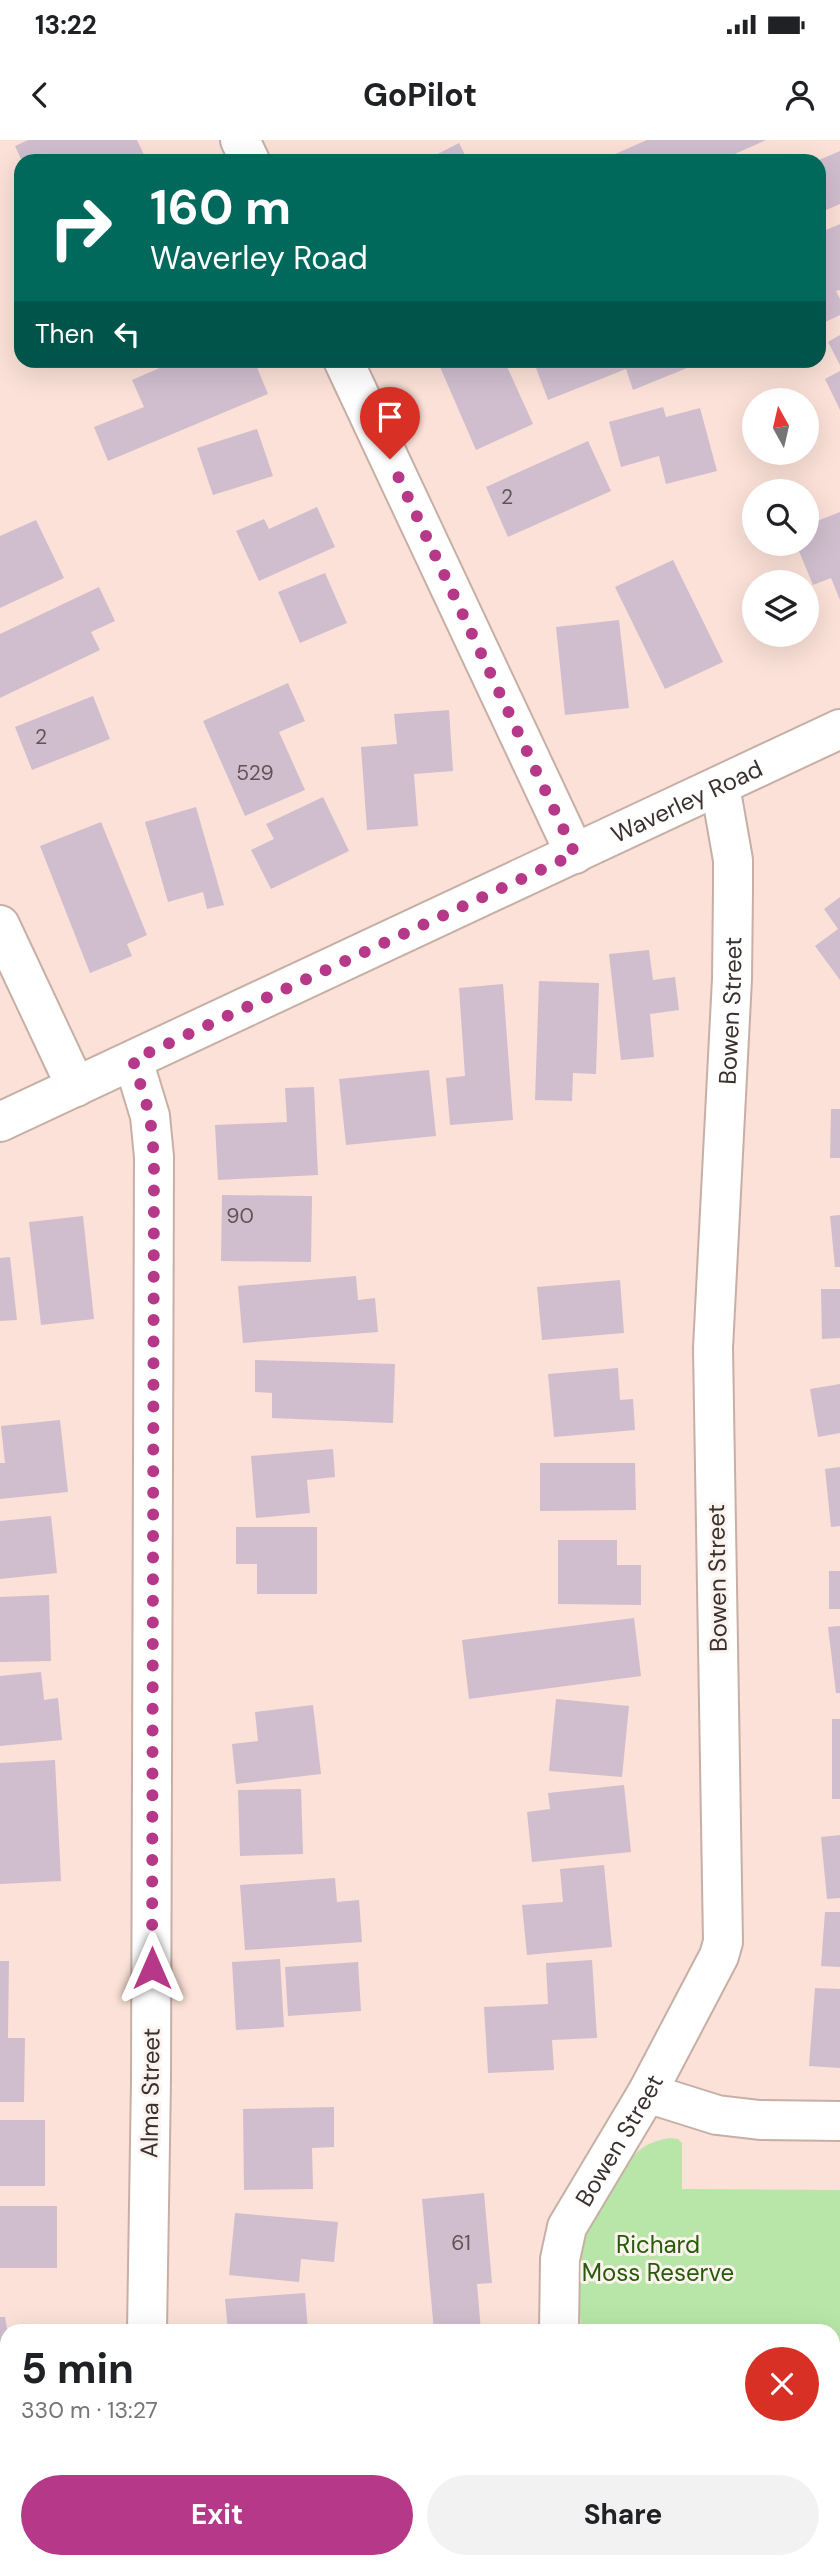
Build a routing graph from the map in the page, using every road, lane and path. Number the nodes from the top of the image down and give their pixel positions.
1 (347, 368) edge
2 (840, 729) edge
3 (720, 786) junction
4 (575, 854) junction
5 (0, 925) edge
6 (133, 1060) junction
7 (76, 1087) junction
8 (0, 1122) edge
9 (648, 2093) junction
10 (840, 2121) edge
11 (147, 2324) edge
12 (559, 2324) edge

1 - 4 street
2 - 3 street, Waverley Road
3 - 4 street, Waverley Road
3 - 9 street, Bowen Street
4 - 6 street, Waverley Road
5 - 7 street
6 - 7 street, Waverley Road
6 - 11 street, Alma Street
7 - 8 street, Waverley Road
9 - 10 street
9 - 12 street, Bowen Street

